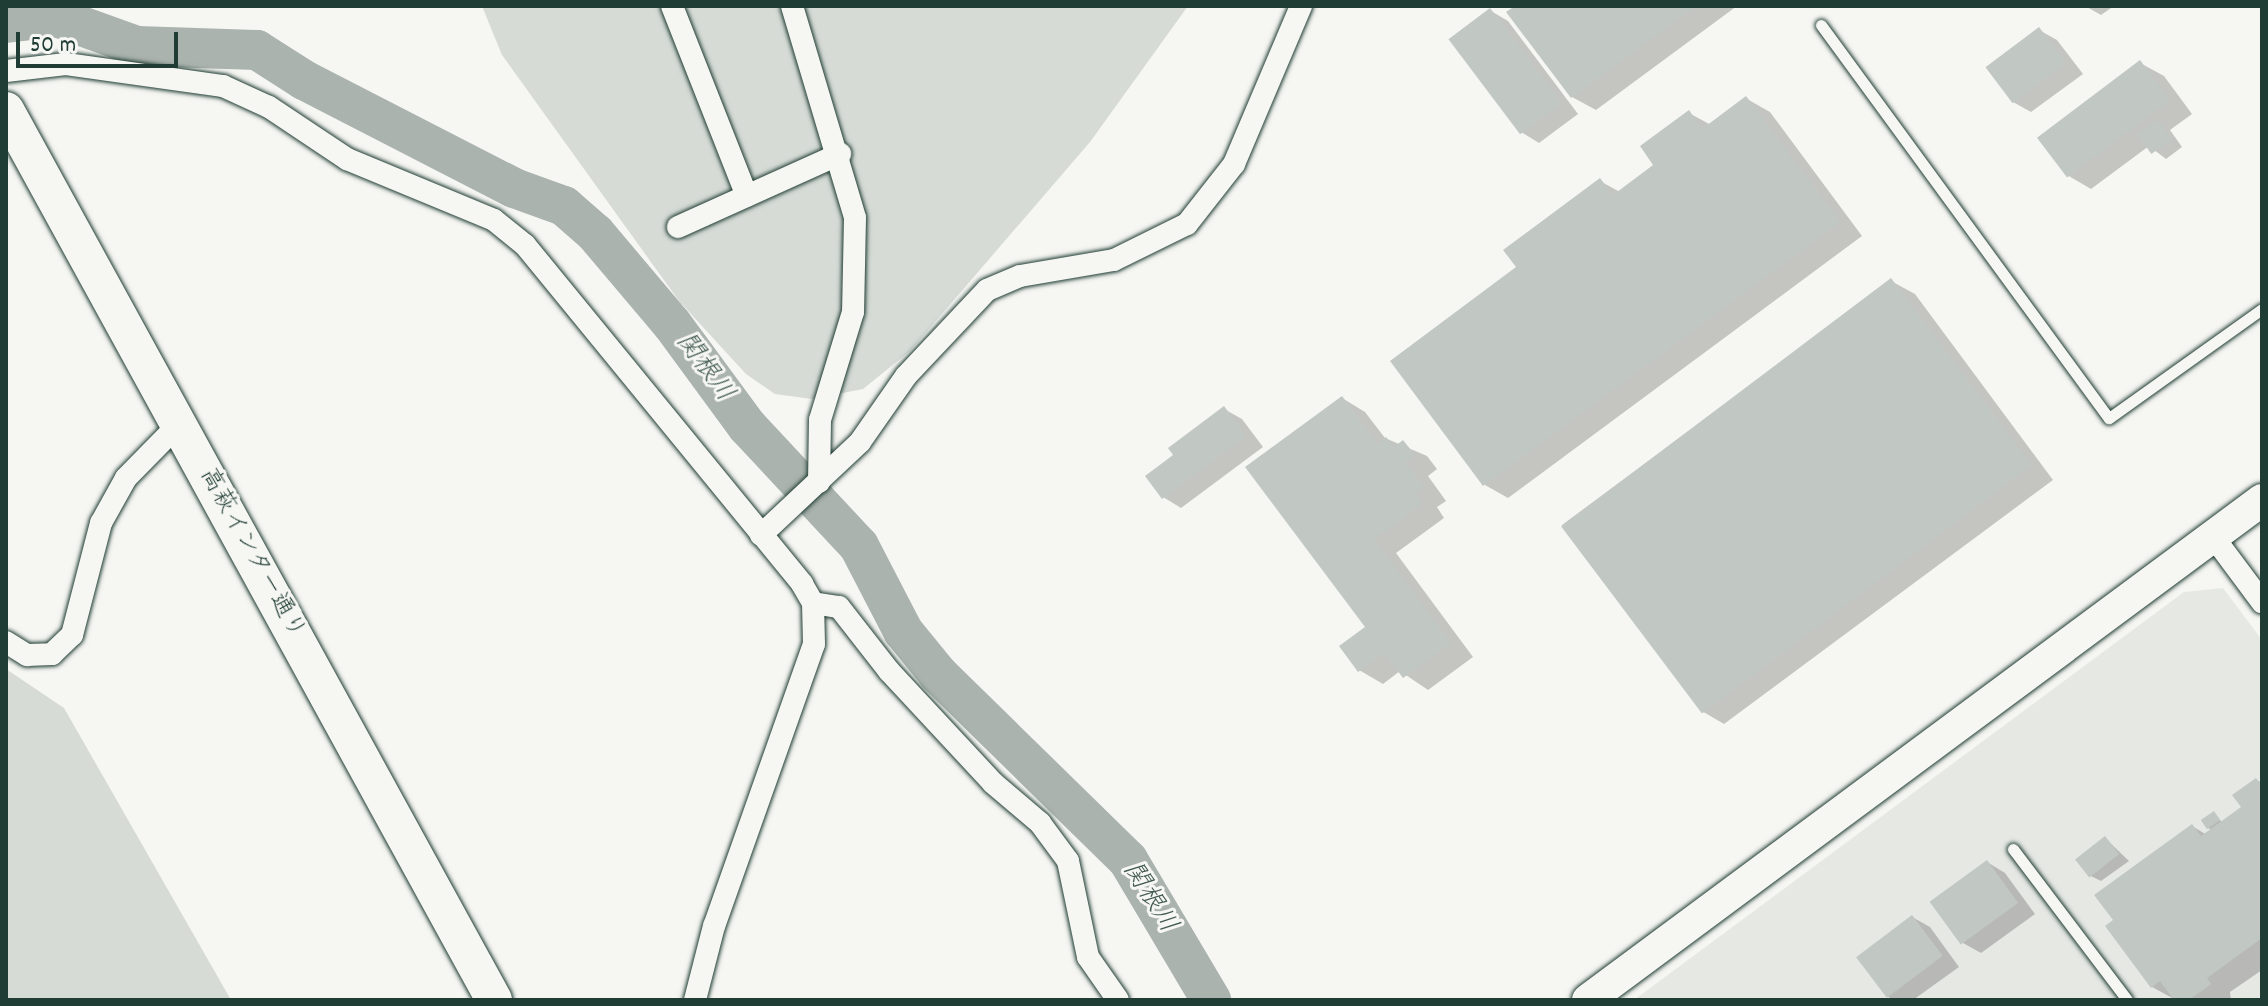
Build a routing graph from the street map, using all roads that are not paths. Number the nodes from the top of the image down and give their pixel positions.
1 (672, 6) edge
2 (792, 6) edge
3 (1301, 6) edge
4 (1821, 25) dead end
5 (6, 71) edge
6 (6, 110) edge
7 (840, 154) junction
8 (747, 196) junction
9 (678, 227) dead end
10 (2262, 309) edge
11 (179, 424) junction
12 (819, 482) junction
13 (2262, 500) edge
14 (761, 535) junction
15 (2215, 539) junction
16 (2262, 602) edge
17 (813, 603) junction
18 (6, 642) edge
19 (2013, 849) dead end
20 (692, 996) edge
21 (494, 1000) edge
22 (1118, 1000) edge
23 (1588, 1000) edge
24 (2127, 1000) edge

1 - 8 street
2 - 7 street
3 - 12 street
4 - 10 lane
5 - 14 street
6 - 11 main road, 高萩インター通り
7 - 8 street
7 - 12 street
8 - 9 street
11 - 18 street
11 - 21 main road, 高萩インター通り
12 - 14 street
13 - 15 street
14 - 17 street
15 - 16 street
15 - 23 street
17 - 20 street
17 - 22 street
19 - 24 lane

